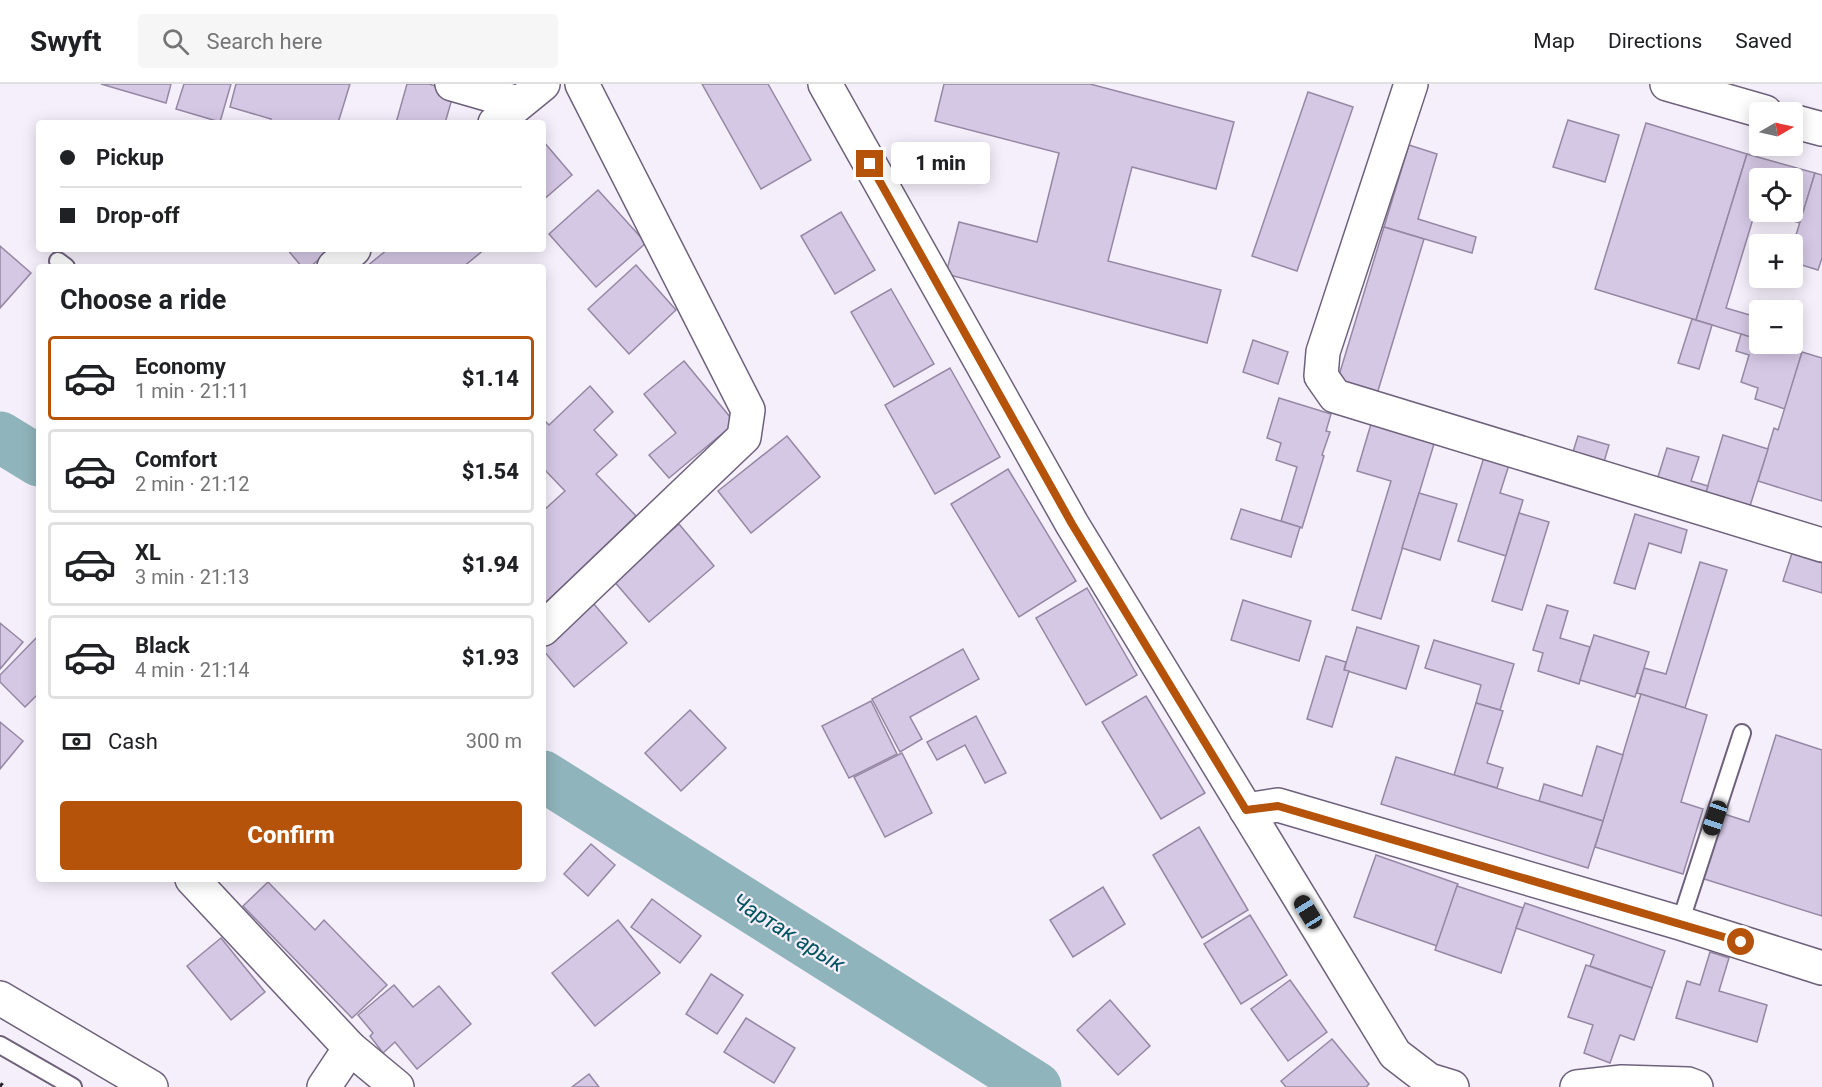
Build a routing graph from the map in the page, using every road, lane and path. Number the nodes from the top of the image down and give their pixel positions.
1 (452, 84) edge
2 (582, 84) edge
3 (825, 84) edge
4 (1411, 84) edge
5 (1667, 84) edge
6 (518, 103) edge
7 (1749, 107) edge
8 (1803, 124) edge
9 (1822, 129) edge
10 (351, 252) edge
11 (337, 264) edge
12 (1822, 545) edge
13 (546, 626) edge
14 (1742, 733) dead end
15 (1246, 810) junction
16 (197, 882) edge
17 (1680, 923) junction
18 (1822, 968) edge
19 (0, 998) edge
20 (0, 1045) edge
21 (350, 1048) junction
22 (73, 1087) edge
23 (151, 1087) edge
24 (324, 1087) edge
25 (397, 1087) edge
26 (1452, 1087) edge
27 (1577, 1087) edge
28 (1696, 1087) edge

1 - 6 street
2 - 13 street
3 - 15 street
4 - 12 street
5 - 7 street
8 - 9 street
10 - 11 street
14 - 17 lane
15 - 17 street
15 - 26 street
16 - 21 street
17 - 18 street
19 - 23 street
20 - 22 lane
21 - 24 street
21 - 25 street
27 - 28 street

